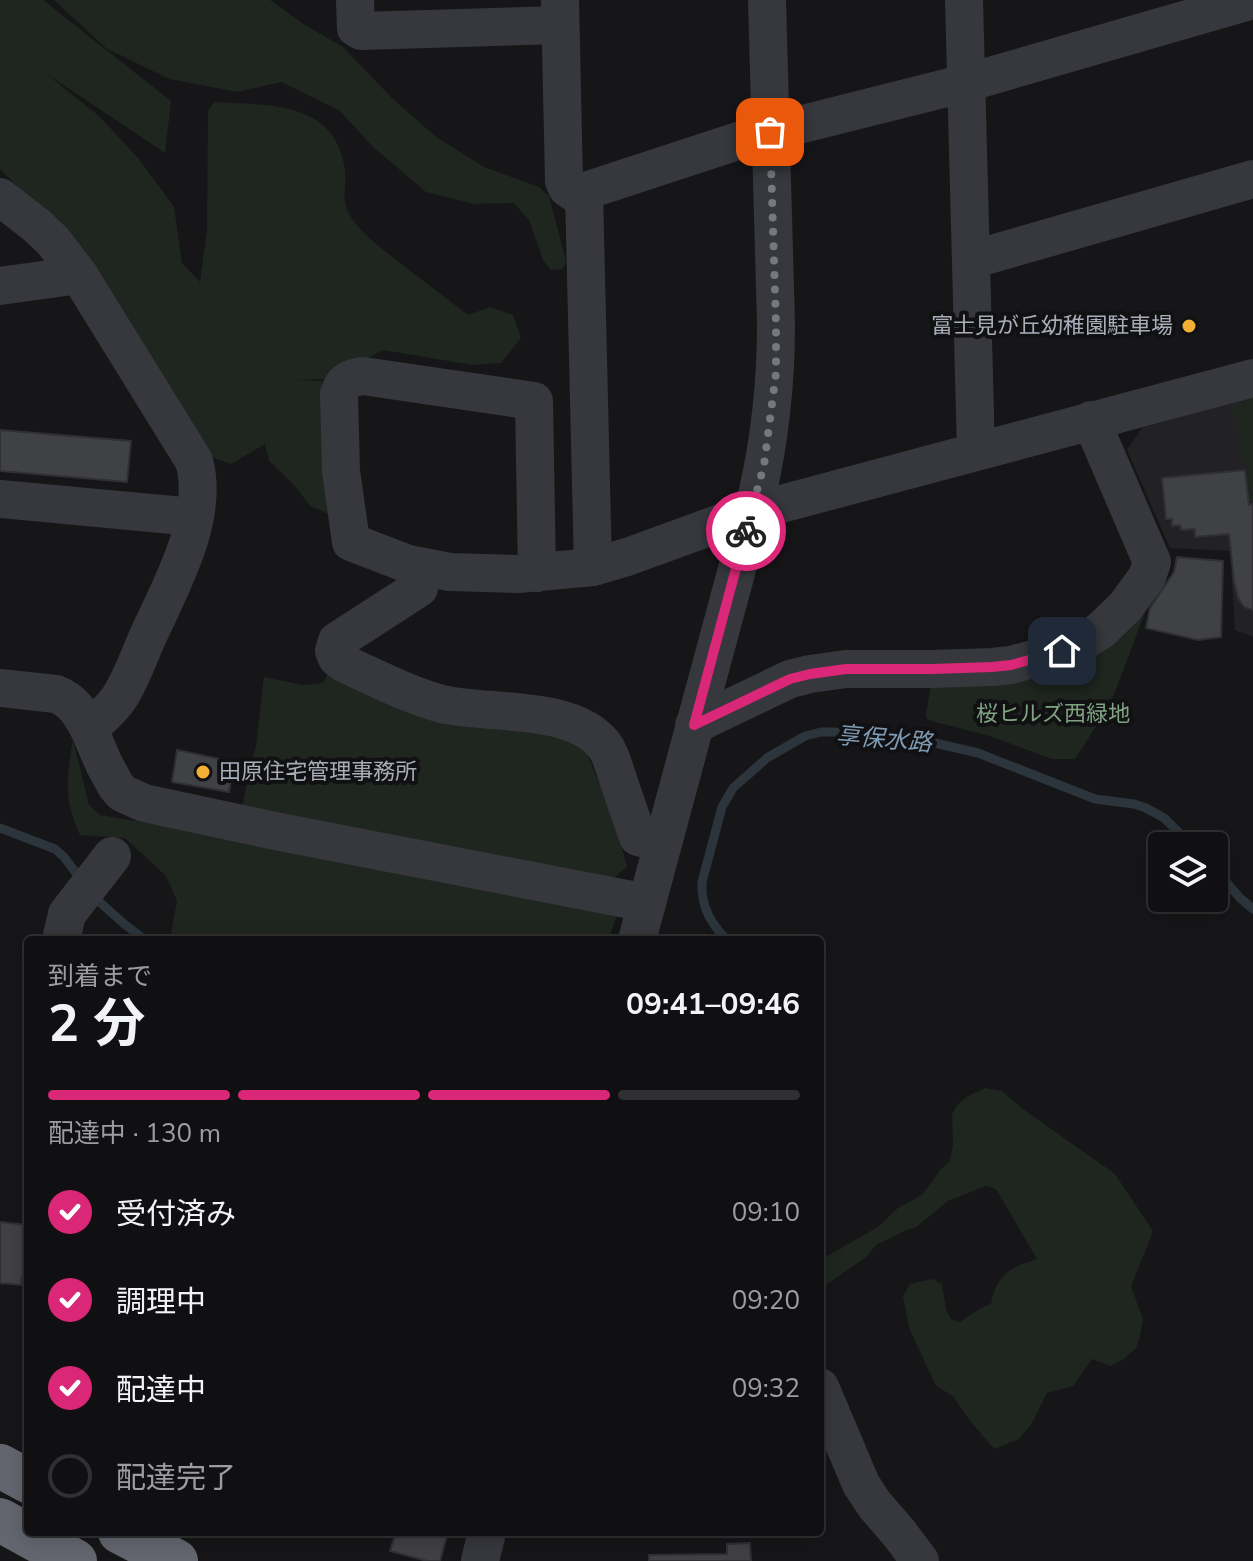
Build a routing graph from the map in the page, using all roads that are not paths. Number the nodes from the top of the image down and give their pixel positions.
1 (355, 0) edge
2 (767, 0) edge
3 (964, 0) edge
4 (1253, 0) edge
5 (560, 13) edge
6 (966, 83) junction
7 (770, 132) junction
8 (1253, 179) edge
9 (584, 192) junction
10 (0, 197) edge
11 (971, 260) junction
12 (79, 275) junction
13 (0, 286) edge
14 (1253, 378) edge
15 (1091, 420) junction
16 (976, 451) junction
17 (0, 499) edge
18 (751, 512) junction
19 (194, 517) junction
20 (593, 567) junction
21 (537, 573) junction
22 (419, 588) dead end
23 (0, 688) edge
24 (694, 725) junction
25 (89, 729) junction
26 (663, 843) junction
27 (112, 856) dead end
28 (644, 926) edge
29 (62, 936) edge
30 (824, 1396) edge
31 (0, 1466) edge
32 (24, 1479) edge
33 (0, 1520) edge
34 (24, 1533) edge
35 (29, 1536) edge
36 (128, 1536) edge
37 (486, 1536) edge
38 (75, 1561) edge
39 (176, 1561) edge
40 (480, 1561) edge
41 (920, 1561) edge

1 - 5 street
2 - 7 street
3 - 6 street
4 - 6 street
5 - 9 street
6 - 7 street
6 - 11 street
7 - 9 street
7 - 18 street
8 - 11 street
9 - 20 street
10 - 12 street
11 - 16 street
12 - 13 street
12 - 19 street
14 - 15 street
15 - 16 street
15 - 24 street
16 - 18 street
17 - 19 street
18 - 20 street
18 - 24 street
19 - 25 street
20 - 21 street
21 - 21 street
22 - 26 street
23 - 25 street
24 - 26 street
25 - 28 street
26 - 28 street
27 - 29 street
30 - 41 street
31 - 32 highway
33 - 34 highway
35 - 38 highway
36 - 39 highway
37 - 40 street

